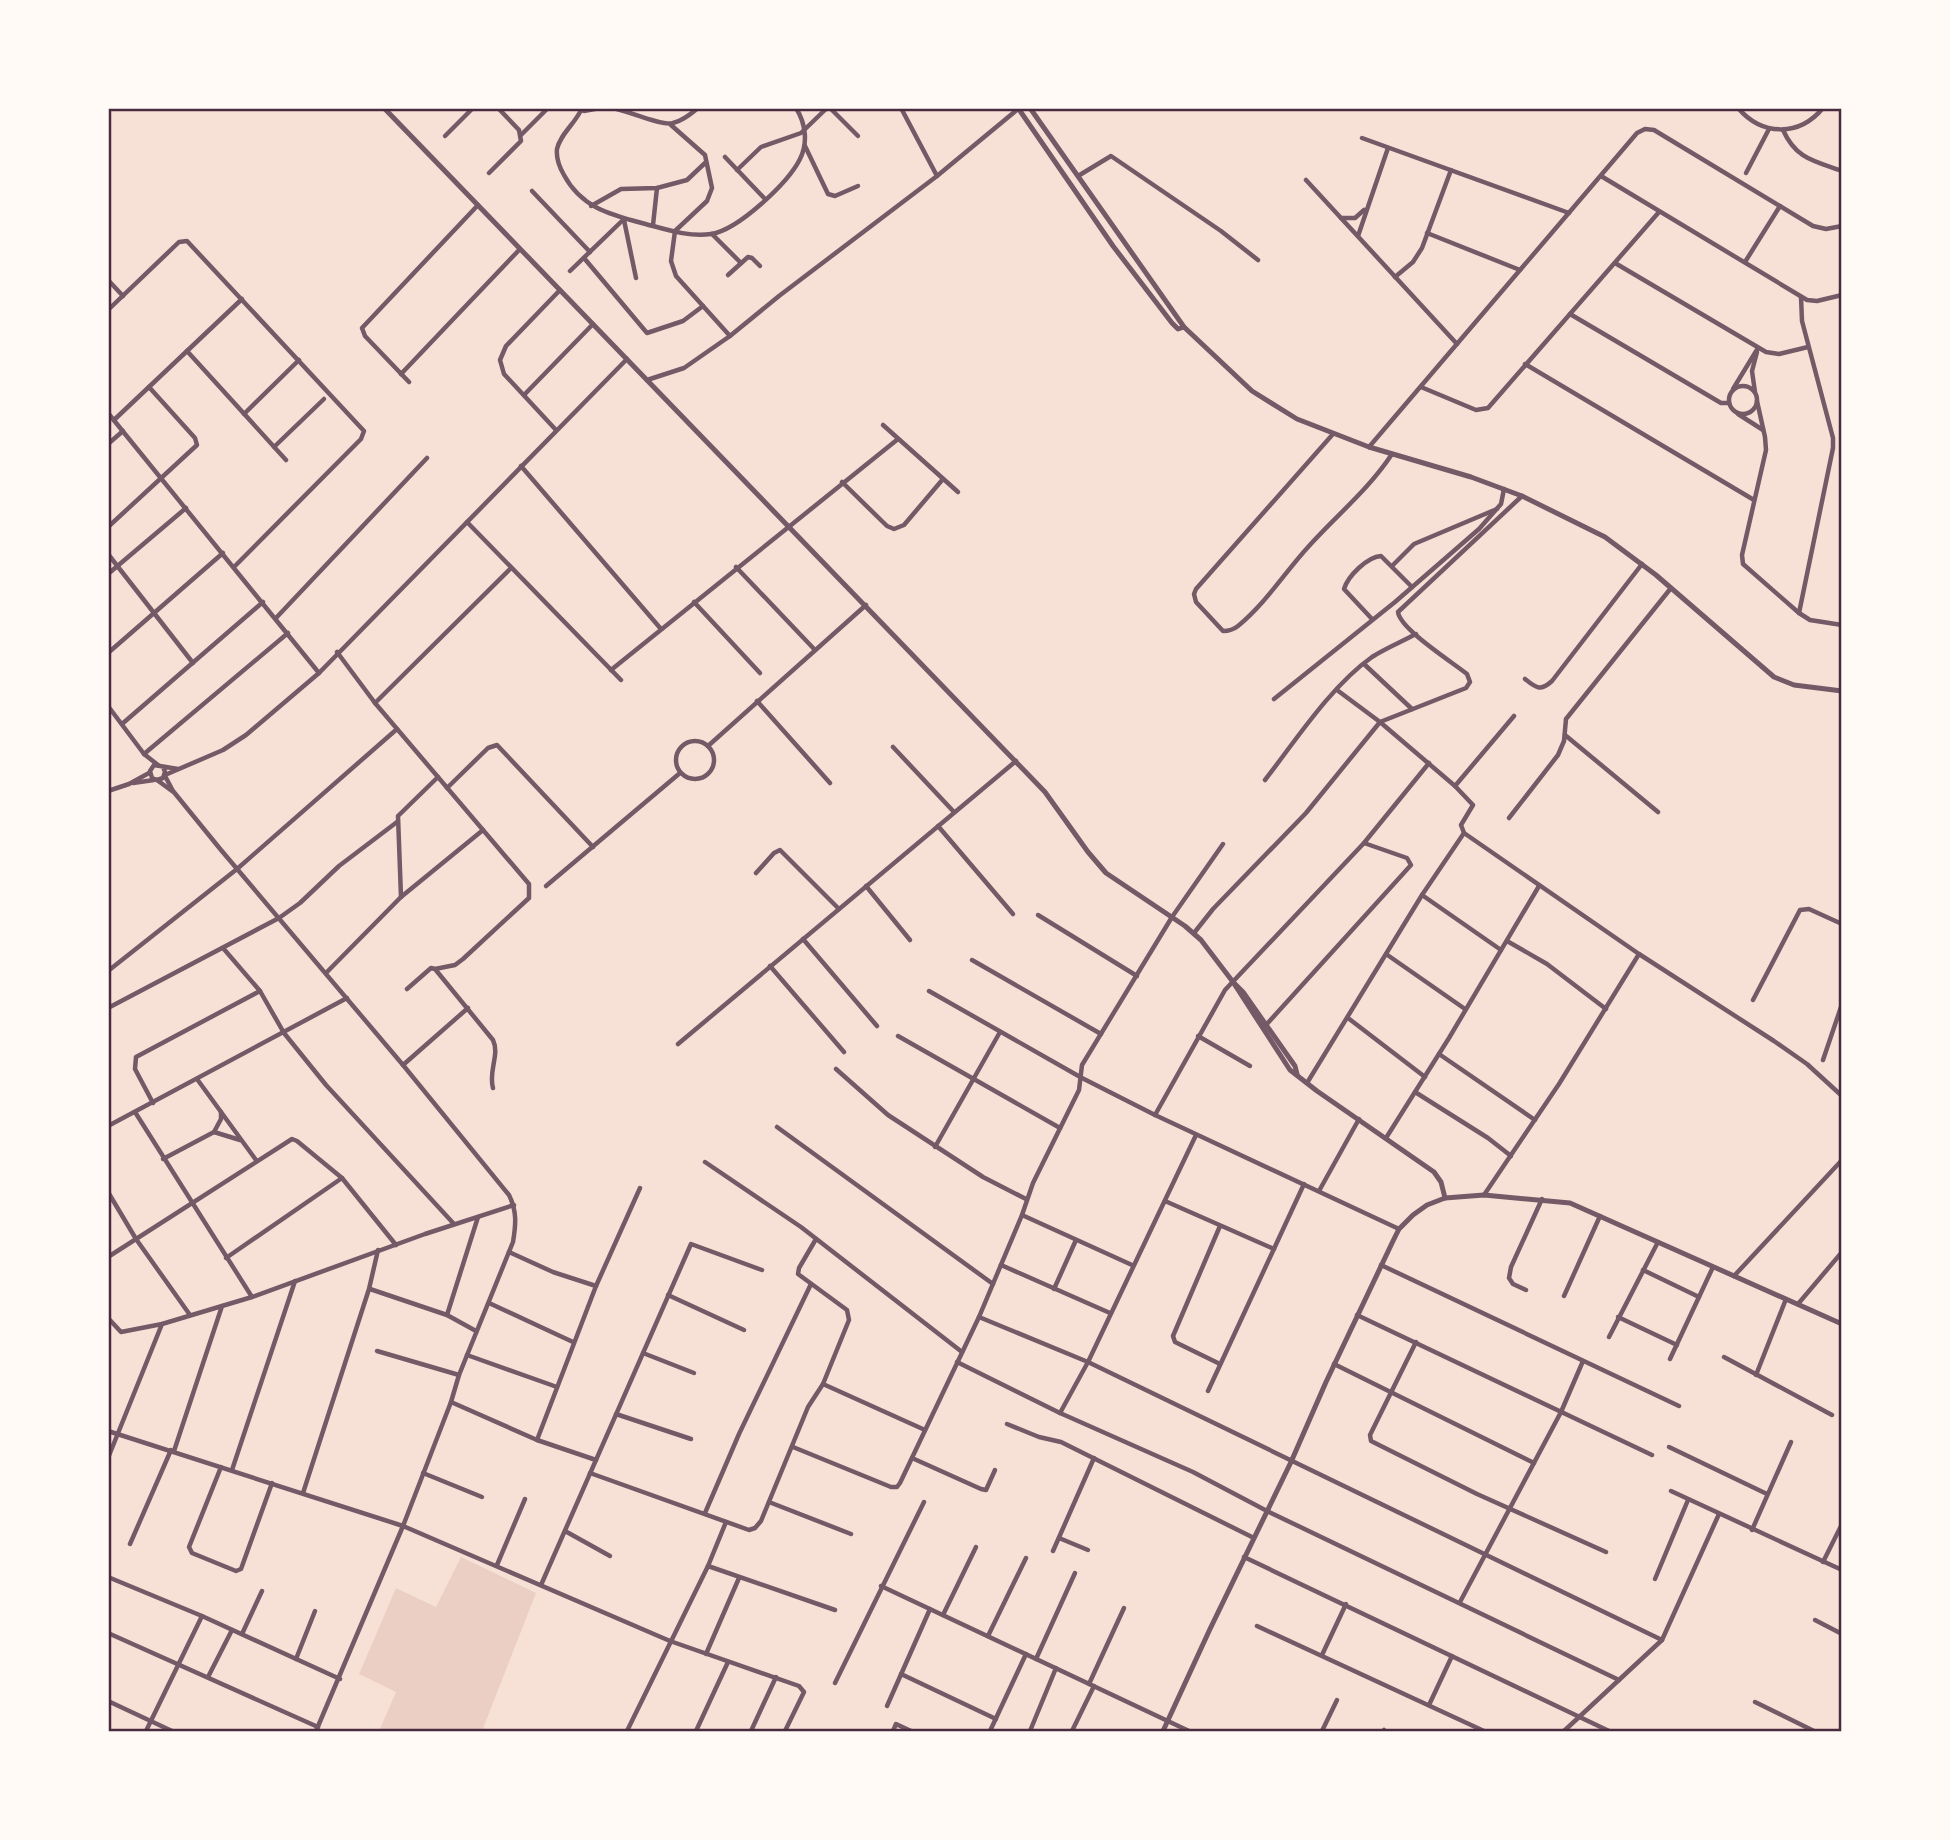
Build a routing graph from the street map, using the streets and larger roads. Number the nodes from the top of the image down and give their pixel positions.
1 (384, 108) edge
2 (473, 108) edge
3 (498, 108) edge
4 (548, 108) edge
5 (600, 108) edge
6 (612, 108) edge
7 (698, 108) edge
8 (796, 108) edge
9 (829, 108) edge
10 (901, 108) edge
11 (1738, 108) edge
12 (1823, 108) edge
13 (580, 109) edge
14 (1018, 109) edge
15 (1034, 110) edge
16 (671, 125) junction
17 (1769, 129) junction
18 (805, 130) junction
19 (1783, 130) junction
20 (521, 135) junction
21 (445, 136) dead end
22 (858, 136) dead end
23 (1362, 138) dead end
24 (805, 145) junction
25 (1388, 148) junction
26 (725, 157) dead end
27 (705, 162) junction
28 (737, 170) junction
29 (1451, 170) junction
30 (1842, 171) edge
31 (489, 173) dead end
32 (1746, 173) dead end
33 (937, 176) junction
34 (1601, 176) junction
35 (1077, 177) junction
36 (1306, 180) dead end
37 (858, 186) dead end
38 (657, 188) junction
39 (532, 191) dead end
40 (765, 200) junction
41 (478, 205) junction
42 (591, 206) junction
43 (1780, 206) junction
44 (1365, 209) junction
45 (1659, 212) junction
46 (1569, 213) junction
47 (1341, 218) junction
48 (624, 219) junction
49 (653, 225) junction
50 (1842, 226) edge
51 (675, 231) junction
52 (1427, 233) junction
53 (712, 234) junction
54 (1357, 236) junction
55 (520, 249) junction
56 (590, 252) junction
57 (584, 258) junction
58 (1258, 260) dead end
59 (1615, 262) junction
60 (1745, 262) junction
61 (741, 263) junction
62 (760, 266) dead end
63 (1520, 270) junction
64 (570, 271) dead end
65 (728, 275) dead end
66 (636, 278) dead end
67 (1395, 278) junction
68 (108, 280) edge
69 (560, 290) junction
70 (1842, 295) edge
71 (123, 296) junction
72 (1801, 297) junction
73 (242, 299) junction
74 (703, 306) junction
75 (108, 310) edge
76 (1570, 314) junction
77 (593, 324) junction
78 (1184, 327) junction
79 (730, 336) junction
80 (1457, 344) junction
81 (1808, 346) junction
82 (1758, 348) junction
83 (187, 351) junction
84 (627, 359) junction
85 (299, 360) junction
86 (1524, 364) junction
87 (401, 374) junction
88 (647, 380) junction
89 (409, 382) dead end
90 (149, 387) junction
91 (1421, 387) junction
92 (1732, 391) junction
93 (1755, 393) junction
94 (524, 396) junction
95 (324, 399) dead end
96 (1757, 401) junction
97 (1728, 403) junction
98 (108, 413) edge
99 (1736, 413) junction
100 (244, 414) junction
101 (114, 420) junction
102 (883, 425) dead end
103 (556, 430) junction
104 (123, 431) junction
105 (1764, 431) junction
106 (1333, 434) junction
107 (898, 439) junction
108 (108, 443) edge
109 (274, 447) junction
110 (1370, 447) junction
111 (1392, 454) junction
112 (427, 458) dead end
113 (286, 460) dead end
114 (521, 466) junction
115 (943, 478) junction
116 (162, 479) junction
117 (842, 482) junction
118 (1504, 489) junction
119 (958, 492) dead end
120 (1522, 496) junction
121 (1754, 500) junction
122 (186, 508) junction
123 (1497, 509) junction
124 (467, 522) junction
125 (788, 525) junction
126 (108, 527) edge
127 (223, 553) junction
128 (108, 554) edge
129 (1642, 564) junction
130 (118, 566) junction
131 (1392, 566) junction
132 (234, 567) junction
133 (736, 567) junction
134 (511, 568) junction
135 (108, 574) edge
136 (1412, 587) junction
137 (1671, 588) junction
138 (263, 602) junction
139 (694, 602) junction
140 (866, 605) junction
141 (154, 613) junction
142 (1799, 613) junction
143 (276, 618) junction
144 (1372, 619) junction
145 (1842, 625) edge
146 (661, 629) junction
147 (288, 634) junction
148 (1416, 634) junction
149 (814, 650) junction
150 (337, 652) junction
151 (108, 653) edge
152 (193, 663) junction
153 (1364, 664) junction
154 (611, 670) junction
155 (319, 673) junction
156 (760, 673) dead end
157 (1525, 679) dead end
158 (621, 680) dead end
159 (1337, 690) junction
160 (1842, 691) edge
161 (1274, 699) dead end
162 (757, 701) junction
163 (375, 704) junction
164 (108, 706) edge
165 (1412, 709) junction
166 (1514, 716) dead end
167 (1380, 722) junction
168 (122, 724) junction
169 (397, 729) junction
170 (1565, 735) junction
171 (708, 746) junction
172 (893, 747) dead end
173 (144, 754) junction
174 (1016, 761) junction
175 (1429, 763) junction
176 (161, 766) junction
177 (179, 769) junction
178 (150, 772) junction
179 (680, 773) junction
180 (165, 775) junction
181 (438, 777) junction
182 (156, 780) junction
183 (1265, 780) dead end
184 (830, 783) dead end
185 (129, 784) junction
186 (1455, 786) junction
187 (447, 788) junction
188 (108, 791) edge
189 (173, 791) junction
190 (954, 812) junction
191 (1658, 812) dead end
192 (1509, 818) dead end
193 (397, 822) junction
194 (938, 826) junction
195 (483, 830) junction
196 (1464, 833) junction
197 (1364, 843) junction
198 (1223, 844) dead end
199 (593, 847) junction
200 (237, 869) junction
201 (756, 873) dead end
202 (866, 886) junction
203 (1539, 886) junction
204 (546, 887) dead end
205 (1422, 895) junction
206 (401, 897) junction
207 (839, 909) junction
208 (1013, 914) dead end
209 (1038, 915) dead end
210 (1172, 917) junction
211 (279, 918) junction
212 (1842, 924) edge
213 (1194, 933) junction
214 (803, 939) junction
215 (910, 940) dead end
216 (1507, 941) junction
217 (223, 948) junction
218 (1501, 950) junction
219 (1386, 954) junction
220 (1639, 954) junction
221 (972, 960) dead end
222 (771, 966) junction
223 (435, 969) junction
224 (108, 971) edge
225 (326, 973) junction
226 (1137, 976) junction
227 (1233, 982) junction
228 (408, 989) dead end
229 (260, 991) junction
230 (929, 991) dead end
231 (347, 998) junction
232 (1753, 1000) dead end
233 (1842, 1004) edge
234 (108, 1008) edge
235 (468, 1008) junction
236 (1465, 1009) junction
237 (1606, 1009) junction
238 (1348, 1018) junction
239 (1839, 1024) edge
240 (1266, 1025) junction
241 (877, 1026) dead end
242 (1000, 1032) junction
243 (284, 1034) junction
244 (1101, 1034) junction
245 (898, 1036) dead end
246 (1198, 1036) junction
247 (678, 1044) dead end
248 (844, 1052) dead end
249 (1439, 1054) junction
250 (1823, 1060) dead end
251 (403, 1065) junction
252 (1250, 1066) dead end
253 (836, 1069) dead end
254 (1297, 1074) junction
255 (1425, 1077) junction
256 (1082, 1078) junction
257 (197, 1079) junction
258 (974, 1080) junction
259 (1307, 1083) junction
260 (493, 1088) dead end
261 (1415, 1093) junction
262 (1842, 1096) edge
263 (153, 1103) junction
264 (135, 1112) junction
265 (221, 1112) junction
266 (1155, 1115) junction
267 (1359, 1119) junction
268 (1535, 1119) junction
269 (108, 1126) edge
270 (777, 1127) dead end
271 (1060, 1128) junction
272 (214, 1132) junction
273 (1196, 1135) junction
274 (1386, 1138) junction
275 (242, 1141) junction
276 (935, 1147) junction
277 (1511, 1156) junction
278 (163, 1159) junction
279 (256, 1160) junction
280 (1842, 1160) edge
281 (705, 1162) dead end
282 (342, 1178) junction
283 (1304, 1184) junction
284 (640, 1188) dead end
285 (1319, 1191) junction
286 (108, 1192) edge
287 (1484, 1195) junction
288 (1445, 1198) junction
289 (1026, 1199) junction
290 (1542, 1199) junction
291 (1164, 1201) junction
292 (191, 1202) junction
293 (514, 1205) junction
294 (1022, 1215) junction
295 (1600, 1216) junction
296 (478, 1217) junction
297 (454, 1224) junction
298 (1220, 1226) junction
299 (1399, 1229) junction
300 (136, 1239) junction
301 (816, 1239) junction
302 (1076, 1240) junction
303 (1658, 1242) junction
304 (396, 1245) junction
305 (1274, 1249) junction
306 (379, 1250) junction
307 (509, 1252) junction
308 (1842, 1252) edge
309 (108, 1257) edge
310 (226, 1258) junction
311 (1001, 1265) junction
312 (1132, 1265) junction
313 (1381, 1265) junction
314 (1713, 1267) junction
315 (762, 1270) dead end
316 (1643, 1270) junction
317 (1734, 1276) junction
318 (295, 1281) junction
319 (811, 1284) junction
320 (993, 1284) junction
321 (596, 1286) junction
322 (369, 1289) junction
323 (1054, 1289) junction
324 (1526, 1290) dead end
325 (668, 1295) junction
326 (1564, 1296) dead end
327 (252, 1297) junction
328 (1699, 1297) junction
329 (1786, 1299) junction
330 (489, 1303) junction
331 (1798, 1304) junction
332 (222, 1306) junction
333 (1110, 1313) junction
334 (190, 1315) junction
335 (447, 1315) junction
336 (1357, 1315) junction
337 (979, 1317) junction
338 (1618, 1317) junction
339 (108, 1318) edge
340 (162, 1324) junction
341 (1842, 1324) edge
342 (744, 1330) dead end
343 (476, 1331) junction
344 (1609, 1337) dead end
345 (573, 1342) junction
346 (1416, 1342) junction
347 (1677, 1345) junction
348 (377, 1351) dead end
349 (962, 1352) junction
350 (643, 1353) junction
351 (467, 1355) junction
352 (1724, 1357) dead end
353 (1670, 1359) dead end
354 (1583, 1361) junction
355 (957, 1362) junction
356 (1088, 1362) junction
357 (1220, 1364) junction
358 (1334, 1364) junction
359 (694, 1373) dead end
360 (1756, 1375) junction
361 (459, 1376) junction
362 (823, 1384) junction
363 (557, 1387) junction
364 (1208, 1391) dead end
365 (1391, 1393) junction
366 (452, 1402) junction
367 (1679, 1406) dead end
368 (1561, 1412) junction
369 (1060, 1413) junction
370 (616, 1414) junction
371 (1832, 1415) dead end
372 (1007, 1423) dead end
373 (925, 1430) junction
374 (108, 1431) edge
375 (119, 1434) junction
376 (691, 1439) dead end
377 (537, 1440) junction
378 (1791, 1442) dead end
379 (793, 1447) junction
380 (1669, 1447) dead end
381 (173, 1451) junction
382 (1652, 1455) dead end
383 (108, 1458) edge
384 (912, 1458) junction
385 (1094, 1458) junction
386 (596, 1460) junction
387 (1292, 1462) junction
388 (1534, 1463) junction
389 (221, 1467) junction
390 (232, 1471) junction
391 (995, 1471) dead end
392 (423, 1472) junction
393 (590, 1473) junction
394 (272, 1483) junction
395 (1671, 1491) dead end
396 (303, 1493) junction
397 (1767, 1494) junction
398 (482, 1497) dead end
399 (525, 1499) dead end
400 (1688, 1500) junction
401 (769, 1502) junction
402 (924, 1502) dead end
403 (1510, 1509) junction
404 (1267, 1511) junction
405 (705, 1513) junction
406 (1719, 1514) junction
407 (726, 1522) junction
408 (1842, 1524) edge
409 (403, 1526) junction
410 (1752, 1530) junction
411 (565, 1531) junction
412 (851, 1534) dead end
413 (1059, 1538) junction
414 (1254, 1538) junction
415 (130, 1544) dead end
416 (976, 1547) dead end
417 (1088, 1550) dead end
418 (1053, 1551) dead end
419 (1606, 1552) dead end
420 (1485, 1554) junction
421 (610, 1556) dead end
422 (1244, 1557) junction
423 (1026, 1558) dead end
424 (1823, 1562) junction
425 (497, 1565) junction
426 (708, 1566) junction
427 (1842, 1570) edge
428 (1075, 1573) dead end
429 (739, 1578) junction
430 (109, 1579) edge
431 (1655, 1579) dead end
432 (541, 1585) junction
433 (881, 1586) junction
434 (262, 1591) dead end
435 (1460, 1602) junction
436 (1346, 1605) junction
437 (1124, 1608) dead end
438 (930, 1609) junction
439 (835, 1610) dead end
440 (315, 1611) dead end
441 (943, 1615) junction
442 (202, 1616) junction
443 (1815, 1620) dead end
444 (1257, 1626) dead end
445 (232, 1630) junction
446 (108, 1633) edge
447 (242, 1634) junction
448 (1842, 1634) edge
449 (988, 1636) junction
450 (1662, 1640) junction
451 (670, 1641) junction
452 (706, 1654) junction
453 (1026, 1654) junction
454 (1322, 1655) junction
455 (1452, 1656) junction
456 (1036, 1658) junction
457 (296, 1659) junction
458 (728, 1662) junction
459 (179, 1664) junction
460 (1056, 1668) junction
461 (901, 1674) junction
462 (208, 1676) junction
463 (776, 1677) junction
464 (340, 1679) junction
465 (1619, 1680) junction
466 (835, 1683) dead end
467 (1091, 1685) junction
468 (1337, 1700) dead end
469 (108, 1701) edge
470 (1755, 1702) dead end
471 (1429, 1705) junction
472 (887, 1706) dead end
473 (1579, 1717) junction
474 (996, 1719) junction
475 (1168, 1721) junction
476 (151, 1722) junction
477 (317, 1729) edge
478 (1804, 1729) edge
479 (146, 1731) edge
480 (172, 1731) edge
481 (627, 1731) edge
482 (696, 1731) edge
483 (751, 1731) edge
484 (785, 1731) edge
485 (893, 1731) edge
486 (911, 1731) edge
487 (990, 1731) edge
488 (1030, 1731) edge
489 (1072, 1731) edge
490 (1163, 1731) edge
491 (1189, 1731) edge
492 (1322, 1731) edge
493 (1484, 1731) edge
494 (1564, 1731) edge
495 (1609, 1731) edge
496 (1814, 1731) edge

1 - 41 street
2 - 21 street
3 - 20 street
4 - 20 street
5 - 13 street
6 - 16 street
7 - 16 street
8 - 18 street
9 - 18 street
9 - 22 street
10 - 33 street
11 - 17 street
12 - 19 street
13 - 42 street
14 - 33 street
14 - 78 street
15 - 35 street
16 - 27 street
17 - 19 street
17 - 32 street
18 - 24 street
18 - 28 street
19 - 30 street
20 - 31 street
23 - 25 street
24 - 37 street
24 - 40 street
25 - 29 street
25 - 44 street
26 - 28 street
27 - 38 street
27 - 51 street
28 - 40 street
29 - 46 street
29 - 52 street
33 - 79 street
34 - 43 street
34 - 45 street
34 - 46 street
35 - 58 street
35 - 78 street
36 - 47 street
38 - 42 street
38 - 49 street
39 - 56 street
40 - 53 street
41 - 55 street
41 - 87 street
42 - 48 street
43 - 50 street
43 - 60 street
44 - 47 street
44 - 54 street
45 - 59 street
45 - 60 street
46 - 63 street
47 - 54 street
48 - 49 street
48 - 56 street
48 - 66 street
49 - 51 street
51 - 53 street
51 - 74 street
52 - 63 street
52 - 67 street
53 - 61 street
54 - 67 street
55 - 69 street
55 - 87 street
56 - 57 street
57 - 64 street
57 - 74 street
59 - 76 street
59 - 82 street
60 - 72 street
61 - 62 street
61 - 65 street
63 - 80 street
67 - 80 street
68 - 71 street
69 - 77 street
69 - 94 street
70 - 72 street
71 - 73 street
71 - 75 street
72 - 81 street
73 - 83 street
73 - 85 street
74 - 79 street
76 - 86 street
76 - 97 street
77 - 84 street
77 - 94 street
78 - 106 street
79 - 88 street
80 - 91 street
81 - 82 street
81 - 142 street
82 - 92 street
82 - 93 street
83 - 90 street
83 - 100 street
84 - 88 street
84 - 103 street
85 - 100 street
85 - 132 street
86 - 91 street
86 - 121 street
87 - 89 street
88 - 125 street
90 - 101 street
90 - 116 street
91 - 110 street
92 - 93 street
92 - 97 street
93 - 96 street
94 - 103 street
95 - 109 street
96 - 99 street
96 - 105 street
97 - 99 street
98 - 101 street
99 - 105 street
100 - 109 street
101 - 104 street
102 - 107 street
103 - 114 street
104 - 108 street
104 - 116 street
105 - 121 street
106 - 110 street
106 - 111 street
107 - 115 street
107 - 117 street
109 - 113 street
110 - 111 street
111 - 118 street
112 - 143 street
114 - 124 street
114 - 146 street
115 - 117 street
115 - 119 street
116 - 122 street
116 - 126 street
117 - 125 street
118 - 120 street
118 - 123 street
120 - 129 street
120 - 148 street
121 - 142 street
122 - 127 street
122 - 130 street
123 - 131 street
123 - 136 street
124 - 134 street
124 - 150 street
125 - 133 street
125 - 140 street
127 - 132 street
127 - 141 street
128 - 130 street
129 - 137 street
129 - 157 street
130 - 135 street
130 - 141 street
131 - 136 street
131 - 144 street
132 - 138 street
133 - 139 street
133 - 149 street
134 - 154 street
134 - 163 street
136 - 144 street
137 - 160 street
137 - 170 street
138 - 143 street
138 - 152 street
139 - 146 street
139 - 156 street
140 - 149 street
140 - 174 street
141 - 151 street
141 - 152 street
142 - 145 street
143 - 147 street
144 - 161 street
146 - 154 street
147 - 155 street
147 - 173 street
148 - 153 street
148 - 165 street
149 - 162 street
150 - 155 street
150 - 163 street
152 - 168 street
153 - 159 street
153 - 165 street
154 - 158 street
155 - 177 street
159 - 167 street
159 - 183 street
162 - 171 street
162 - 184 street
163 - 169 street
164 - 168 street
165 - 167 street
166 - 186 street
167 - 175 street
167 - 213 street
168 - 173 street
169 - 181 street
169 - 200 street
170 - 191 street
170 - 192 street
171 - 179 street
171 - 179 street
172 - 190 street
173 - 176 street
173 - 178 street
174 - 190 street
174 - 210 street
175 - 186 street
175 - 197 street
176 - 177 street
176 - 178 street
176 - 180 street
177 - 180 street
178 - 182 street
178 - 185 street
179 - 199 street
180 - 182 street
180 - 189 street
181 - 187 street
181 - 193 street
182 - 185 street
182 - 189 street
185 - 188 street
186 - 196 street
187 - 195 street
187 - 199 street
189 - 200 street
190 - 194 street
193 - 206 street
193 - 211 street
194 - 202 street
194 - 208 street
195 - 206 street
195 - 223 street
196 - 203 street
196 - 205 street
197 - 227 street
197 - 240 street
198 - 210 street
199 - 204 street
200 - 211 street
200 - 224 street
201 - 207 street
202 - 207 street
202 - 215 street
203 - 216 street
203 - 220 street
205 - 218 street
205 - 219 street
206 - 225 street
207 - 214 street
209 - 226 street
210 - 213 street
210 - 226 street
211 - 217 street
211 - 225 street
212 - 232 street
213 - 227 street
214 - 222 street
214 - 241 street
216 - 218 street
216 - 237 street
217 - 229 street
217 - 234 street
218 - 236 street
219 - 236 street
219 - 238 street
220 - 237 street
220 - 262 street
221 - 244 street
222 - 247 street
222 - 248 street
223 - 228 street
223 - 235 street
225 - 231 street
226 - 244 street
227 - 240 street
227 - 246 street
227 - 254 street
229 - 243 street
229 - 263 street
230 - 242 street
231 - 243 street
231 - 251 street
233 - 239 street
235 - 251 street
235 - 260 street
236 - 249 street
237 - 268 street
238 - 255 street
238 - 259 street
239 - 250 street
240 - 254 street
242 - 256 street
242 - 258 street
243 - 257 street
243 - 297 street
244 - 256 street
245 - 258 street
246 - 252 street
246 - 266 street
249 - 255 street
249 - 268 street
251 - 293 street
253 - 276 street
254 - 259 street
255 - 261 street
256 - 266 street
256 - 271 street
257 - 263 street
257 - 265 street
258 - 271 street
258 - 276 street
259 - 267 street
261 - 274 street
261 - 277 street
263 - 264 street
264 - 269 street
264 - 278 street
265 - 272 street
265 - 275 street
266 - 273 street
267 - 274 street
267 - 285 street
268 - 277 street
270 - 320 street
271 - 289 street
272 - 275 street
272 - 278 street
273 - 283 street
273 - 291 street
274 - 288 street
275 - 279 street
276 - 289 street
277 - 287 street
278 - 292 street
279 - 282 street
279 - 292 street
280 - 317 street
281 - 301 street
282 - 304 street
282 - 310 street
283 - 285 street
283 - 305 street
284 - 321 street
285 - 299 street
286 - 300 street
287 - 288 street
287 - 290 street
288 - 299 street
289 - 294 street
290 - 295 street
290 - 324 street
291 - 298 street
291 - 312 street
292 - 300 street
292 - 310 street
293 - 296 street
293 - 307 street
294 - 302 street
294 - 311 street
295 - 303 street
295 - 326 street
296 - 297 street
296 - 335 street
297 - 304 street
298 - 305 street
298 - 357 street
299 - 313 street
300 - 309 street
300 - 334 street
301 - 319 street
301 - 349 street
302 - 312 street
302 - 323 street
303 - 314 street
303 - 316 street
304 - 306 street
305 - 357 street
306 - 318 street
306 - 322 street
307 - 321 street
307 - 330 street
308 - 331 street
310 - 327 street
311 - 320 street
311 - 323 street
312 - 333 street
313 - 336 street
313 - 354 street
314 - 317 street
314 - 328 street
315 - 325 street
316 - 328 street
316 - 338 street
317 - 329 street
318 - 327 street
318 - 390 street
319 - 362 street
319 - 405 street
320 - 337 street
321 - 345 street
322 - 335 street
322 - 396 street
323 - 333 street
325 - 342 street
325 - 350 street
327 - 332 street
328 - 347 street
329 - 331 street
329 - 360 street
330 - 343 street
330 - 345 street
331 - 341 street
332 - 334 street
332 - 381 street
333 - 356 street
334 - 340 street
335 - 343 street
336 - 346 street
336 - 358 street
337 - 349 street
337 - 356 street
338 - 344 street
338 - 347 street
339 - 340 street
340 - 375 street
343 - 351 street
345 - 363 street
346 - 365 street
346 - 368 street
347 - 353 street
348 - 361 street
349 - 355 street
350 - 359 street
350 - 370 street
351 - 361 street
351 - 363 street
352 - 360 street
354 - 367 street
354 - 368 street
355 - 369 street
355 - 373 street
356 - 369 street
356 - 387 street
357 - 364 street
358 - 365 street
358 - 387 street
360 - 371 street
361 - 366 street
362 - 373 street
362 - 379 street
363 - 377 street
365 - 388 street
365 - 403 street
366 - 377 street
366 - 392 street
368 - 382 street
368 - 388 street
369 - 404 street
370 - 376 street
370 - 386 street
372 - 385 street
373 - 384 street
374 - 375 street
375 - 381 street
375 - 383 street
377 - 386 street
378 - 397 street
379 - 384 street
379 - 401 street
380 - 397 street
381 - 389 street
381 - 415 street
384 - 391 street
385 - 413 street
385 - 414 street
386 - 393 street
387 - 404 street
387 - 420 street
388 - 403 street
389 - 390 street
389 - 394 street
390 - 394 street
392 - 398 street
392 - 409 street
393 - 405 street
393 - 411 street
394 - 396 street
395 - 400 street
396 - 409 street
397 - 410 street
399 - 425 street
400 - 406 street
400 - 431 street
401 - 407 street
401 - 412 street
402 - 433 street
403 - 419 street
403 - 420 street
404 - 414 street
404 - 435 street
405 - 407 street
406 - 410 street
406 - 450 street
407 - 426 street
408 - 424 street
409 - 425 street
409 - 464 street
410 - 424 street
411 - 421 street
411 - 432 street
413 - 417 street
413 - 418 street
414 - 422 street
416 - 441 street
420 - 435 street
420 - 450 street
422 - 436 street
422 - 475 street
423 - 449 street
424 - 427 street
425 - 432 street
426 - 429 street
426 - 451 street
428 - 456 street
429 - 439 street
429 - 452 street
430 - 442 street
432 - 451 street
433 - 438 street
433 - 466 street
434 - 447 street
435 - 465 street
436 - 454 street
436 - 455 street
437 - 467 street
438 - 441 street
438 - 461 street
440 - 457 street
441 - 449 street
442 - 445 street
442 - 459 street
443 - 448 street
444 - 454 street
445 - 447 street
445 - 462 street
446 - 459 street
447 - 457 street
449 - 453 street
450 - 465 street
451 - 452 street
451 - 481 street
452 - 458 street
453 - 456 street
453 - 474 street
454 - 471 street
455 - 471 street
455 - 473 street
456 - 460 street
457 - 464 street
458 - 463 street
458 - 482 street
459 - 462 street
459 - 476 street
460 - 467 street
460 - 488 street
461 - 472 street
461 - 474 street
462 - 477 street
463 - 483 street
463 - 484 street
464 - 477 street
465 - 473 street
467 - 475 street
467 - 489 street
468 - 492 street
469 - 476 street
470 - 478 street
471 - 493 street
473 - 494 street
473 - 495 street
474 - 487 street
475 - 490 street
475 - 491 street
476 - 479 street
476 - 480 street
478 - 496 street
485 - 486 street

